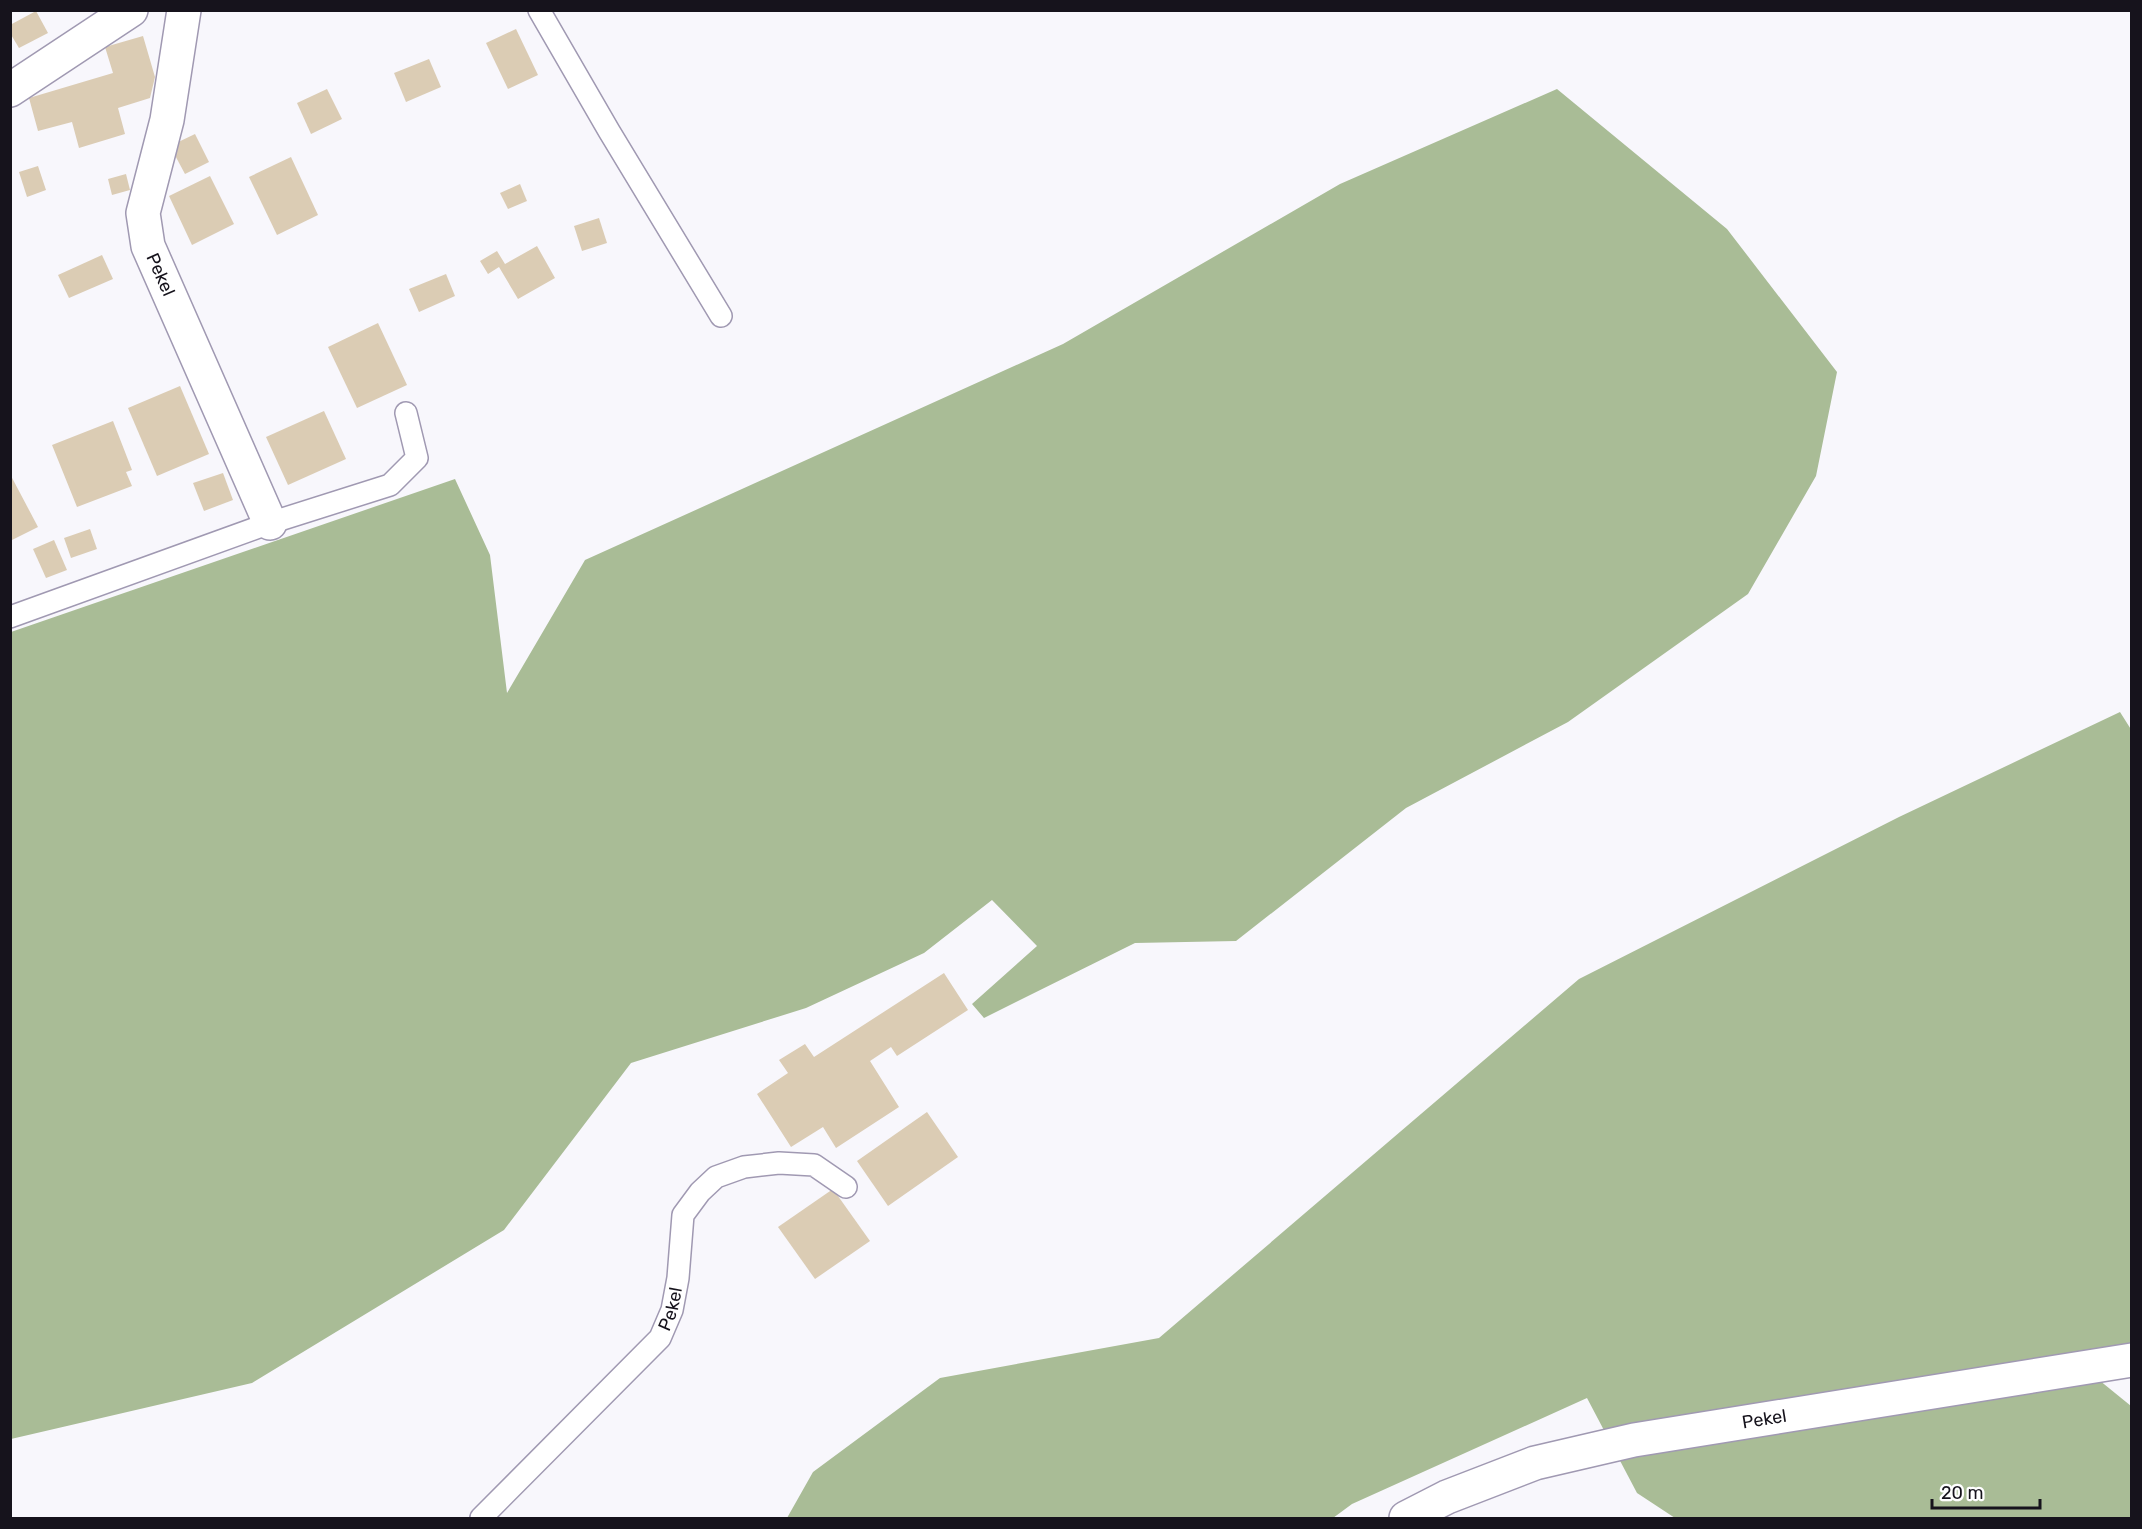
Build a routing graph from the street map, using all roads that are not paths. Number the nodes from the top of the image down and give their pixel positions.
1 (184, 10) edge
2 (539, 10) edge
3 (130, 11) edge
4 (10, 90) edge
5 (721, 316) dead end
6 (406, 413) dead end
7 (270, 523) junction
8 (10, 617) edge
9 (846, 1187) dead end
10 (2132, 1360) edge
11 (482, 1518) edge
12 (1406, 1518) edge

1 - 7 street, Pekel
2 - 5 lane
3 - 4 street
6 - 7 lane
7 - 8 lane
9 - 11 lane, Pekel
10 - 12 street, Pekel

